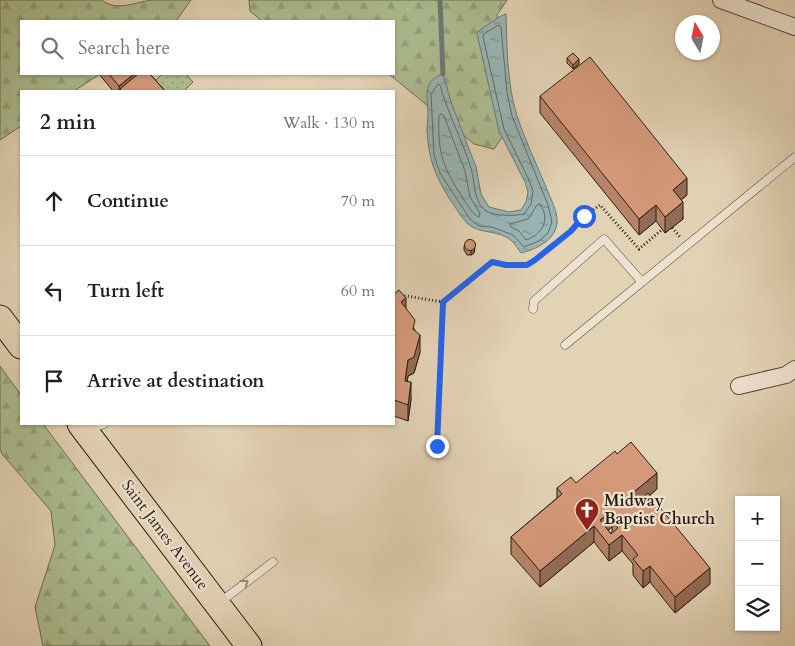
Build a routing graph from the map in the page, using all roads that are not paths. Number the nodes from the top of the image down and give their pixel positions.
1 (721, 0) edge
2 (795, 27) edge
3 (795, 156) edge
4 (642, 282) junction
5 (533, 310) dead end
6 (0, 318) edge
7 (20, 343) edge
8 (565, 345) dead end
9 (795, 369) edge
10 (738, 386) dead end
11 (90, 426) edge
12 (273, 562) dead end
13 (217, 604) junction
14 (249, 646) edge

1 - 2 street
3 - 4 lane
4 - 5 lane
4 - 8 lane
6 - 7 main road
9 - 10 street
11 - 13 main road, Saint James Avenue
13 -> 12 lane
13 - 14 main road, Saint James Avenue

